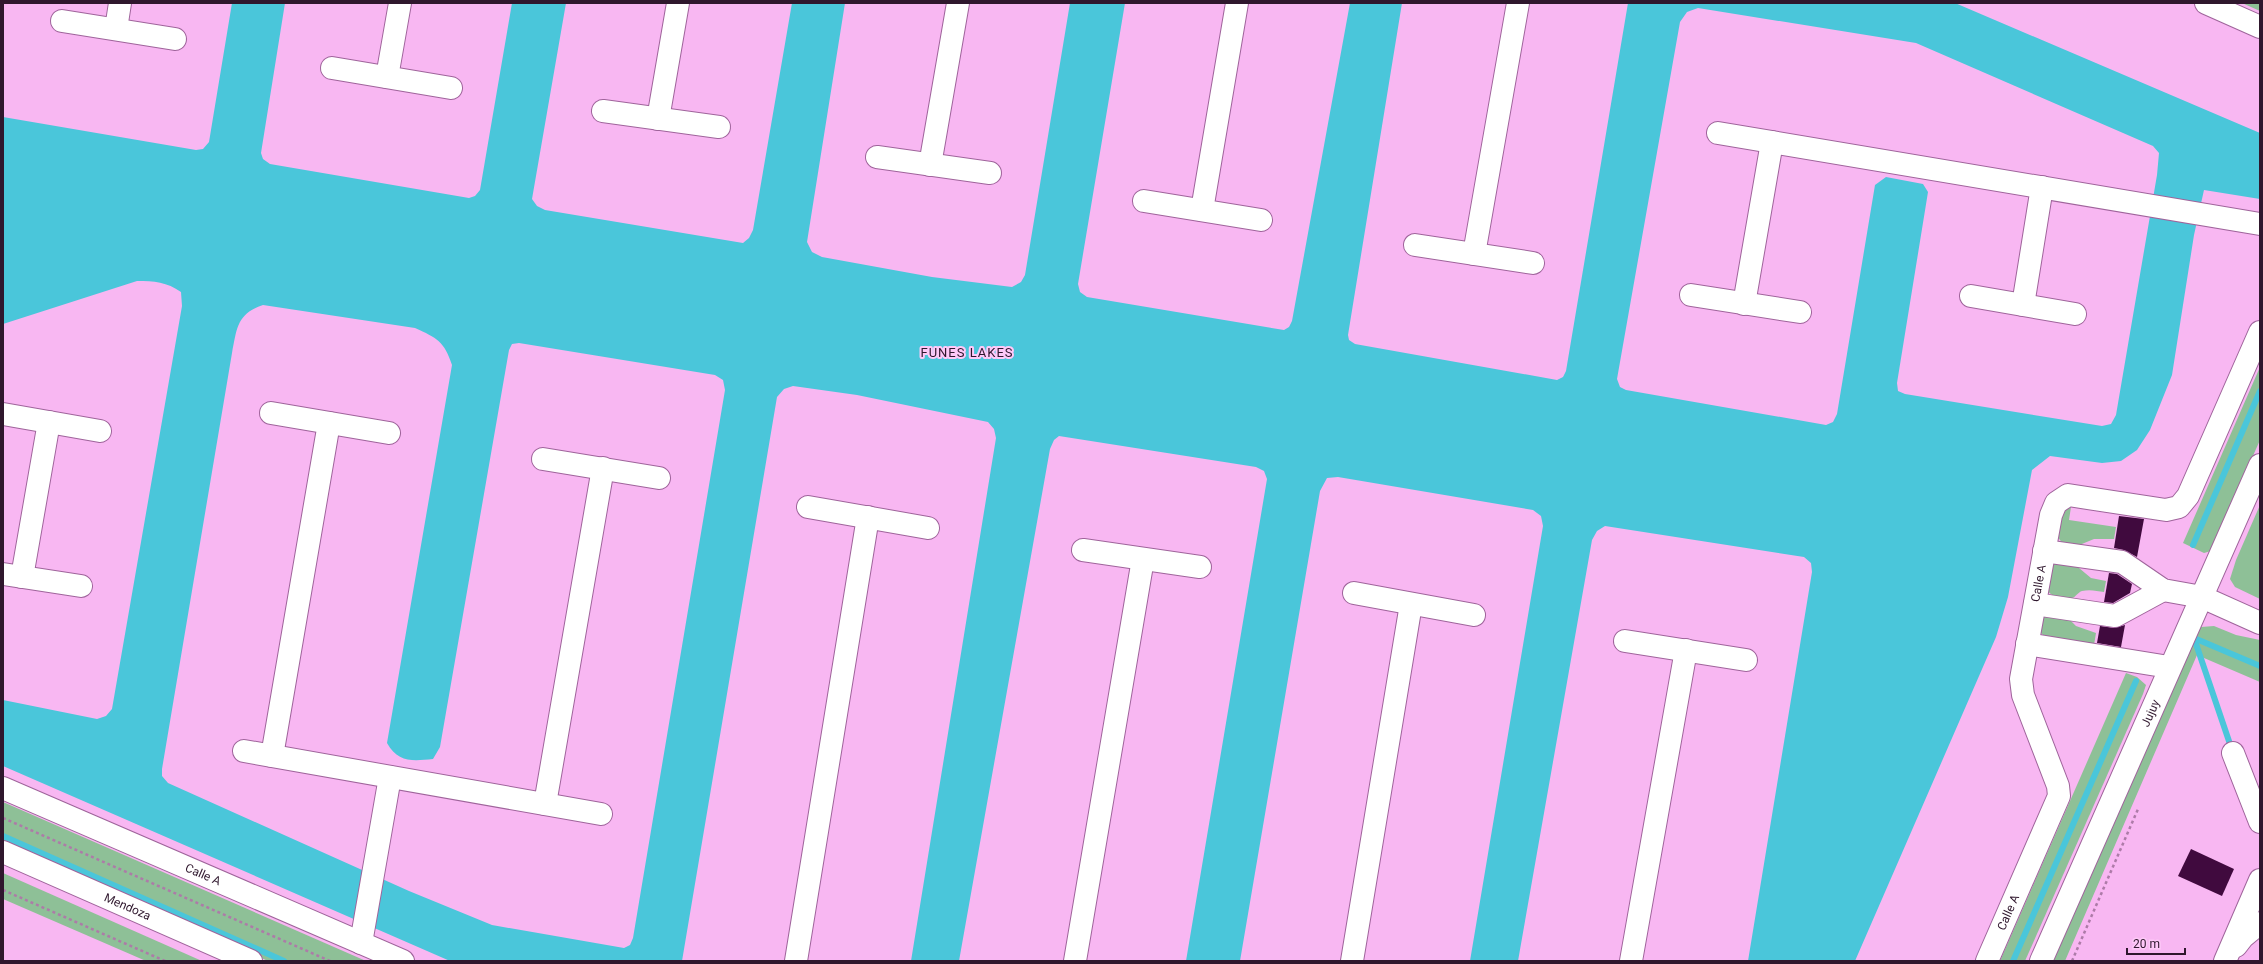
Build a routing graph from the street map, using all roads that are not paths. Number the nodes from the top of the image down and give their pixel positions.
1 (120, 3) edge
2 (400, 3) edge
3 (678, 3) edge
4 (958, 3) edge
5 (1237, 3) edge
6 (1518, 3) edge
7 (2206, 3) edge
8 (62, 21) dead end
9 (2260, 27) edge
10 (116, 29) junction
11 (175, 39) dead end
12 (332, 68) dead end
13 (387, 77) junction
14 (451, 88) dead end
15 (603, 111) dead end
16 (658, 119) junction
17 (719, 127) dead end
18 (1718, 134) dead end
19 (1772, 142) junction
20 (877, 157) dead end
21 (930, 165) junction
22 (990, 173) dead end
23 (2042, 188) junction
24 (1144, 201) dead end
25 (1202, 210) junction
26 (1261, 220) dead end
27 (2260, 224) edge
28 (1415, 245) dead end
29 (1474, 254) junction
30 (1533, 263) dead end
31 (1691, 295) dead end
32 (1971, 296) dead end
33 (1744, 304) junction
34 (2023, 305) junction
35 (1800, 312) dead end
36 (2075, 314) dead end
37 (2260, 332) edge
38 (271, 413) dead end
39 (3, 414) edge
40 (49, 422) junction
41 (329, 423) junction
42 (100, 431) dead end
43 (389, 433) dead end
44 (543, 459) dead end
45 (2260, 465) edge
46 (603, 468) junction
47 (659, 478) dead end
48 (808, 506) dead end
49 (868, 517) junction
50 (928, 528) dead end
51 (1083, 550) dead end
52 (2044, 551) junction
53 (1143, 559) junction
54 (1200, 567) dead end
55 (12, 576) edge
56 (81, 586) dead end
57 (2163, 590) junction
58 (1354, 593) dead end
59 (2202, 597) junction
60 (1411, 604) junction
61 (2034, 604) junction
62 (1474, 615) dead end
63 (2260, 622) edge
64 (1625, 641) dead end
65 (2027, 644) junction
66 (1686, 650) junction
67 (1746, 660) dead end
68 (2169, 667) junction
69 (244, 751) dead end
70 (2233, 753) dead end
71 (272, 756) junction
72 (390, 777) junction
73 (3, 788) edge
74 (545, 804) junction
75 (601, 814) dead end
76 (2260, 822) edge
77 (3, 852) edge
78 (2260, 880) edge
79 (2260, 923) edge
80 (361, 943) junction
81 (251, 961) edge
82 (403, 961) edge
83 (796, 961) edge
84 (1075, 961) edge
85 (1352, 961) edge
86 (1631, 961) edge
87 (1987, 961) edge
88 (2041, 961) edge
89 (2225, 961) edge

1 - 10 street
2 - 13 street
3 - 16 street
4 - 21 street
5 - 25 street
6 - 29 street
7 - 9 street
8 - 10 street
10 - 11 street
12 - 13 street
13 - 14 street
15 - 16 street
16 - 17 street
18 - 19 street
19 - 23 street
19 - 33 street
20 - 21 street
21 - 22 street
23 - 27 street
23 - 34 street
24 - 25 street
25 - 26 street
28 - 29 street
29 - 30 street
31 - 33 street
32 - 34 street
33 - 35 street
34 - 36 street
37 - 52 street, Calle A
38 - 41 street
39 - 40 street
40 - 42 street
40 - 55 street
41 - 43 street
41 - 71 street
44 - 46 street
45 - 59 street, Jujuy
46 - 47 street
46 - 74 street
48 - 49 street
49 - 50 street
49 - 83 street
51 - 53 street
52 - 57 street
52 - 61 street, Calle A
53 - 54 street
53 - 84 street
55 - 56 street
57 - 59 street
57 - 61 street
58 - 60 street
59 - 63 street
59 - 68 street, Jujuy
60 - 62 street
60 - 85 street
61 - 65 street, Calle A
64 - 66 street
65 - 68 street
65 - 87 street, Calle A
66 - 67 street
66 - 86 street
68 - 88 street, Jujuy
69 - 71 street
70 - 76 street
71 - 72 street
72 - 74 street
72 - 80 street
73 - 80 street, Calle A
74 - 75 street
77 - 81 street, Mendoza
78 - 89 street
79 - 89 street
80 - 82 street, Calle A

